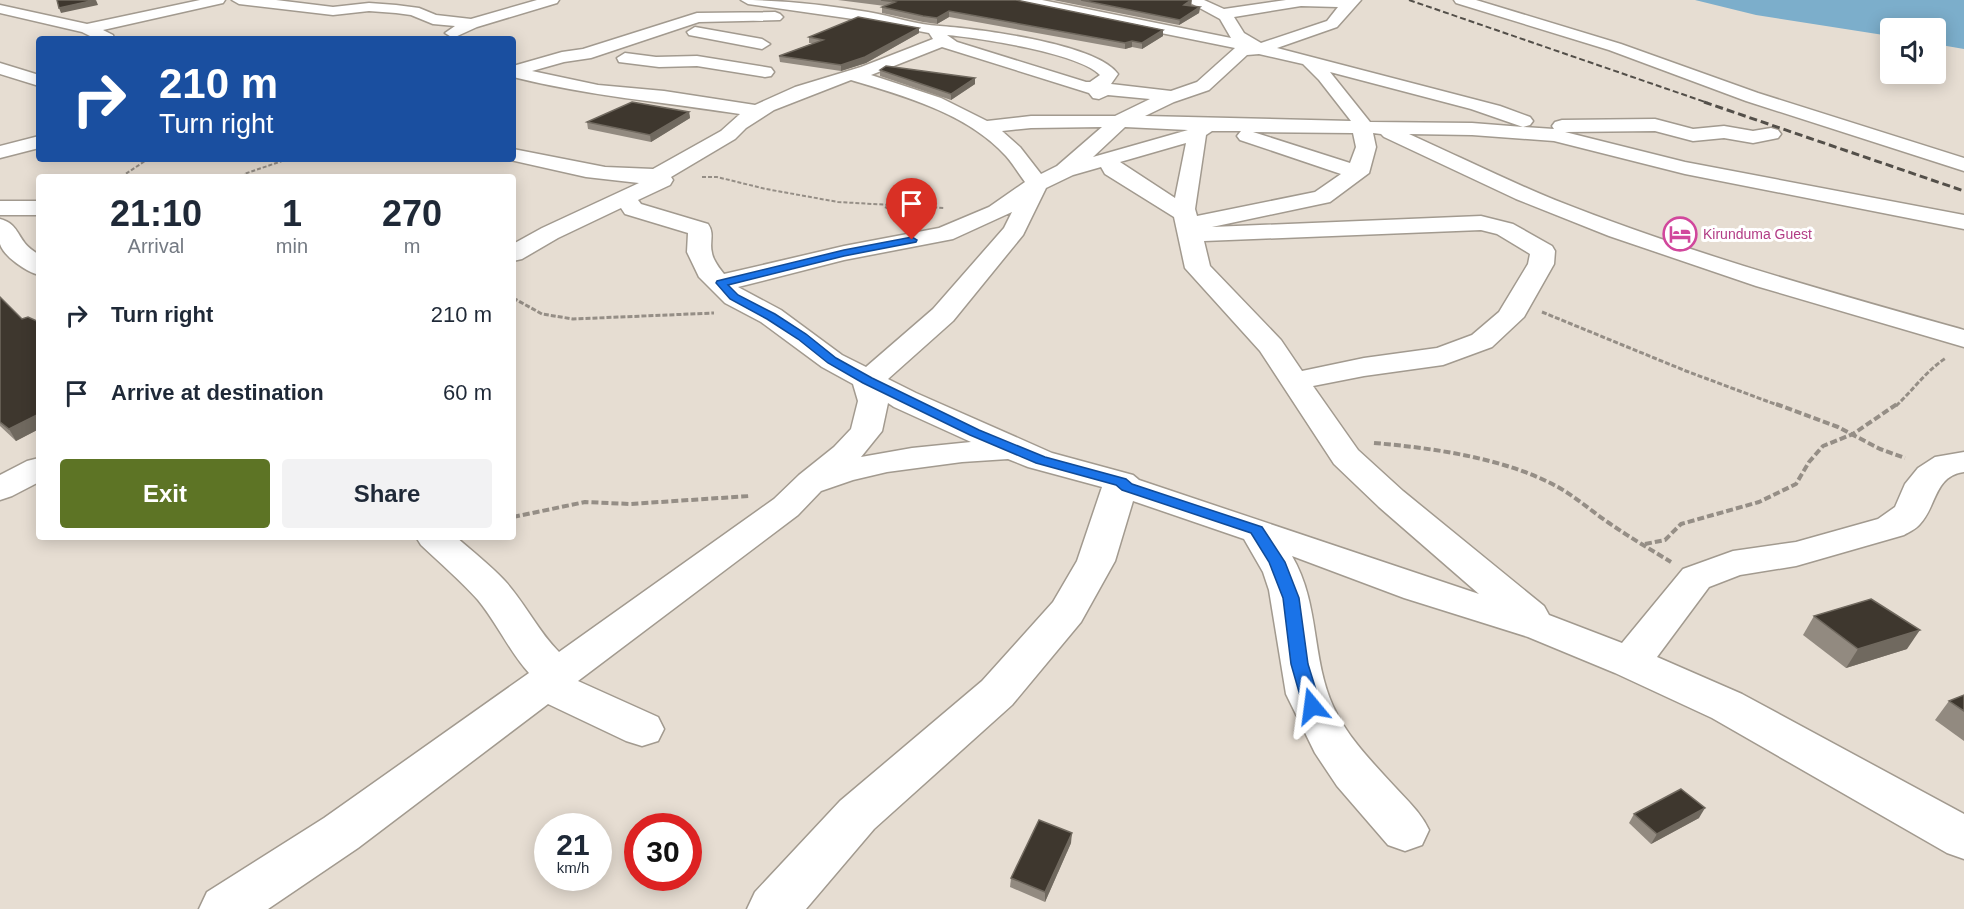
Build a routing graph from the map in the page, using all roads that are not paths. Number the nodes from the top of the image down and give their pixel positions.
1 (218, 0) edge
2 (239, 0) edge
3 (508, 0) edge
4 (748, 0) edge
5 (1018, 0) edge
6 (1192, 0) edge
7 (1461, 0) edge
8 (1351, 1) edge
9 (545, 2) edge
10 (878, 2) dead end
11 (1119, 4) edge
12 (0, 9) edge
13 (809, 9) junction
14 (838, 13) junction
15 (1101, 15) junction
16 (646, 19) dead end
17 (788, 19) junction
18 (973, 19) edge
19 (471, 24) junction
20 (1268, 25) edge
21 (674, 27) junction
22 (87, 29) junction
23 (938, 35) junction
24 (102, 36) edge
25 (444, 36) edge
26 (722, 38) junction
27 (762, 44) dead end
28 (675, 47) junction
29 (966, 51) junction
30 (901, 57) junction
31 (625, 58) junction
32 (661, 61) junction
33 (1309, 61) junction
34 (0, 68) edge
35 (516, 71) edge
36 (516, 72) edge
37 (765, 72) dead end
38 (850, 74) junction
39 (532, 75) junction
40 (36, 80) edge
41 (670, 85) junction
42 (1095, 87) junction
43 (1240, 108) dead end
44 (1196, 109) junction
45 (759, 111) junction
46 (1115, 122) junction
47 (1366, 125) junction
48 (1309, 126) junction
49 (987, 127) junction
50 (1548, 132) junction
51 (1771, 134) dead end
52 (36, 143) edge
53 (0, 152) edge
54 (516, 156) edge
55 (1107, 158) junction
56 (1964, 165) edge
57 (1358, 173) junction
58 (654, 178) junction
59 (1051, 178) junction
60 (626, 199) junction
61 (0, 208) edge
62 (36, 208) edge
63 (1187, 222) junction
64 (1964, 222) edge
65 (2, 232) edge
66 (516, 240) edge
67 (516, 241) edge
68 (35, 264) edge
69 (0, 267) edge
70 (721, 283) junction
71 (1958, 347) edge
72 (867, 381) junction
73 (1295, 381) junction
74 (1013, 449) junction
75 (1951, 465) edge
76 (36, 470) edge
77 (1121, 482) junction
78 (0, 489) edge
79 (799, 493) junction
80 (1257, 530) junction
81 (437, 540) edge
82 (1542, 627) junction
83 (1630, 662) junction
84 (549, 681) junction
85 (642, 729) dead end
86 (1405, 830) dead end
87 (1964, 838) edge
88 (225, 909) edge
89 (773, 909) edge

1 - 22 street
2 - 19 street
3 - 9 street
4 - 13 street
5 - 15 street
6 - 20 street
7 - 56 street
8 - 20 street
8 - 20 street
9 - 19 street
10 - 14 street
11 - 15 street
12 - 22 street
13 - 14 street
13 - 17 street
14 - 17 street
14 - 23 street
15 - 20 street
16 - 21 street
17 - 21 street
17 - 26 street
18 - 23 street
19 - 25 street
20 - 33 street
20 - 44 street
21 - 26 street
21 - 35 street
22 - 24 street
23 - 29 street
23 - 30 street
23 - 42 street
26 - 27 street
26 - 28 street
28 - 31 street
28 - 32 street
29 - 30 street
29 - 42 street
30 - 38 street
31 - 32 street
31 - 39 street
32 - 37 street
32 - 41 street
33 - 47 street
33 - 50 street
34 - 40 street
36 - 39 street
38 - 45 street
38 - 49 street
39 - 41 street
41 - 45 street
42 - 44 street
42 - 46 street
43 - 48 street
44 - 46 street
44 - 48 street
44 - 55 street
44 - 57 street
44 - 63 street
45 - 58 street
46 - 49 street
46 - 59 street
47 - 48 street
47 - 50 street
47 - 57 street
47 - 71 street
49 - 59 street
50 - 51 street
50 - 64 street
52 - 53 street
54 - 58 street
55 - 59 street
55 - 63 street
57 - 63 street
58 - 60 street
58 - 66 street
59 - 70 street
59 - 72 street
60 - 67 street
60 - 70 street
61 - 62 street
63 - 73 street
63 - 73 street
65 - 68 street
68 - 69 street
70 - 72 street
72 - 74 street
72 - 79 street
73 - 82 street
74 - 77 street
74 - 79 street
75 - 83 street
76 - 78 street
77 - 80 street
77 - 89 street
79 - 84 street
80 - 82 street
80 - 86 street
81 - 84 street
82 - 83 street
83 - 87 street
84 - 85 street
84 - 88 street

